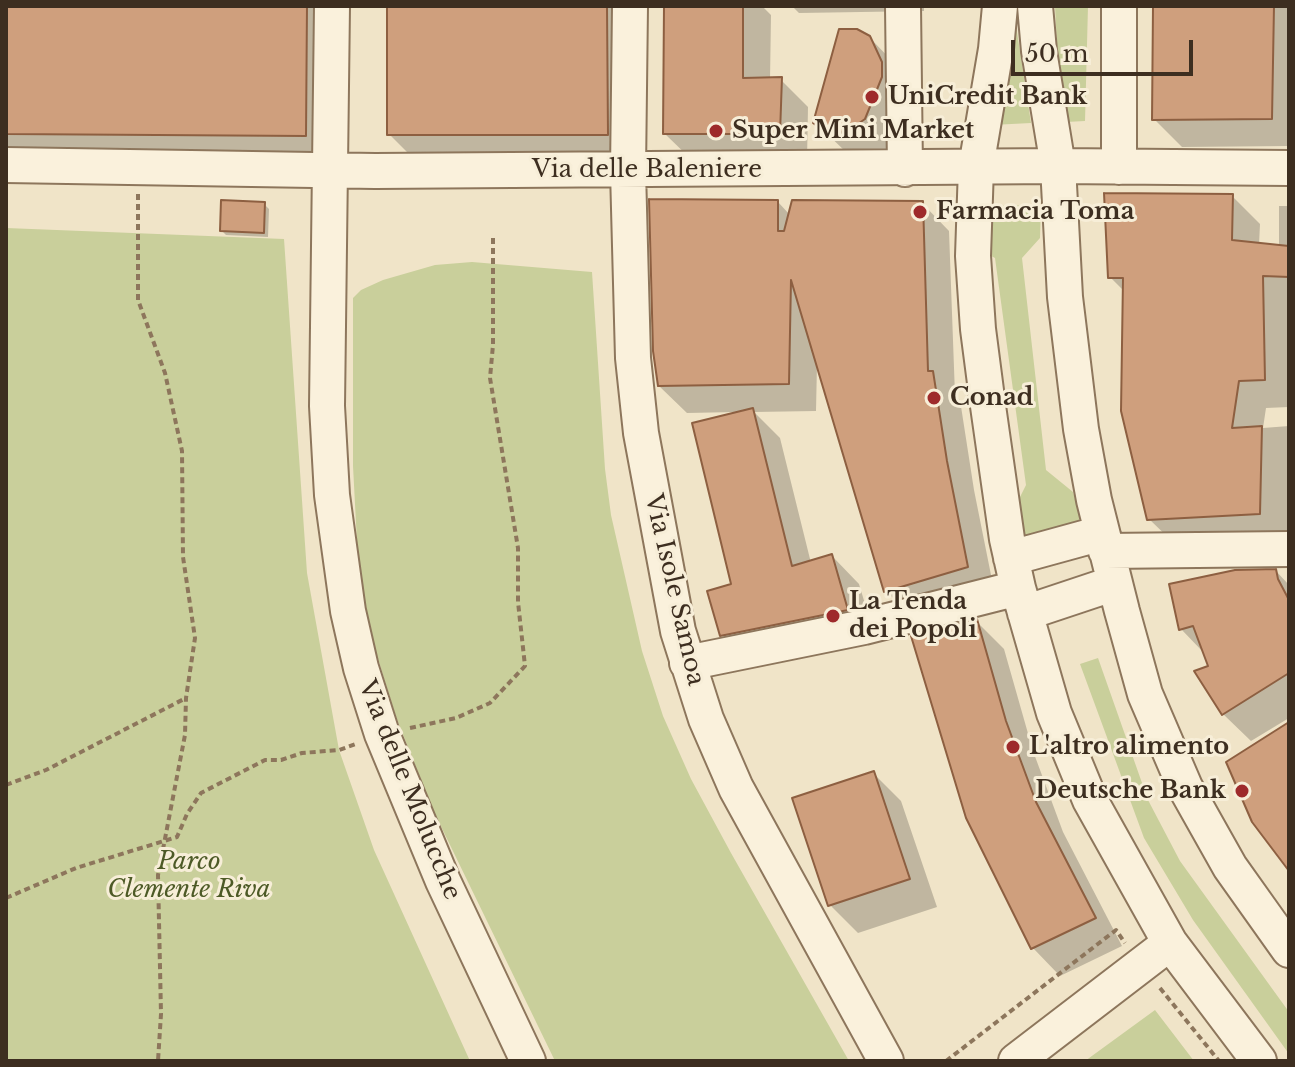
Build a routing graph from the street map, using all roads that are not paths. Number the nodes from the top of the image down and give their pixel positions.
1 (332, 6) edge
2 (630, 6) edge
3 (903, 6) edge
4 (1000, 6) edge
5 (1035, 6) edge
6 (1119, 6) edge
7 (6, 165) edge
8 (1058, 166) junction
9 (976, 167) junction
10 (1119, 167) junction
11 (1289, 168) edge
12 (905, 169) junction
13 (331, 171) junction
14 (628, 171) junction
15 (1289, 549) edge
16 (1108, 556) junction
17 (1018, 586) junction
18 (687, 663) junction
19 (1170, 943) junction
20 (1289, 950) edge
21 (528, 1061) edge
22 (886, 1061) edge
23 (1016, 1061) edge
24 (1259, 1061) edge

1 - 13 street, Via delle Molucche
2 - 14 street, Via Isole Samoa
3 - 12 street
4 - 9 street
5 - 8 street
6 - 10 street
7 - 13 street, Via delle Baleniere
8 - 9 street, Via delle Baleniere
8 - 10 street, Via delle Baleniere
8 - 16 street
9 - 12 street, Via delle Baleniere
9 - 17 street
10 - 11 street, Via delle Baleniere
12 - 14 street, Via delle Baleniere
13 - 14 street, Via delle Baleniere
13 - 21 street, Via delle Molucche
14 - 18 street, Via Isole Samoa
15 - 16 street
16 - 17 street
16 - 17 street
16 - 20 street
17 - 18 street
17 - 19 street
18 - 22 street, Via Isole Samoa
19 - 23 street
19 - 24 street

